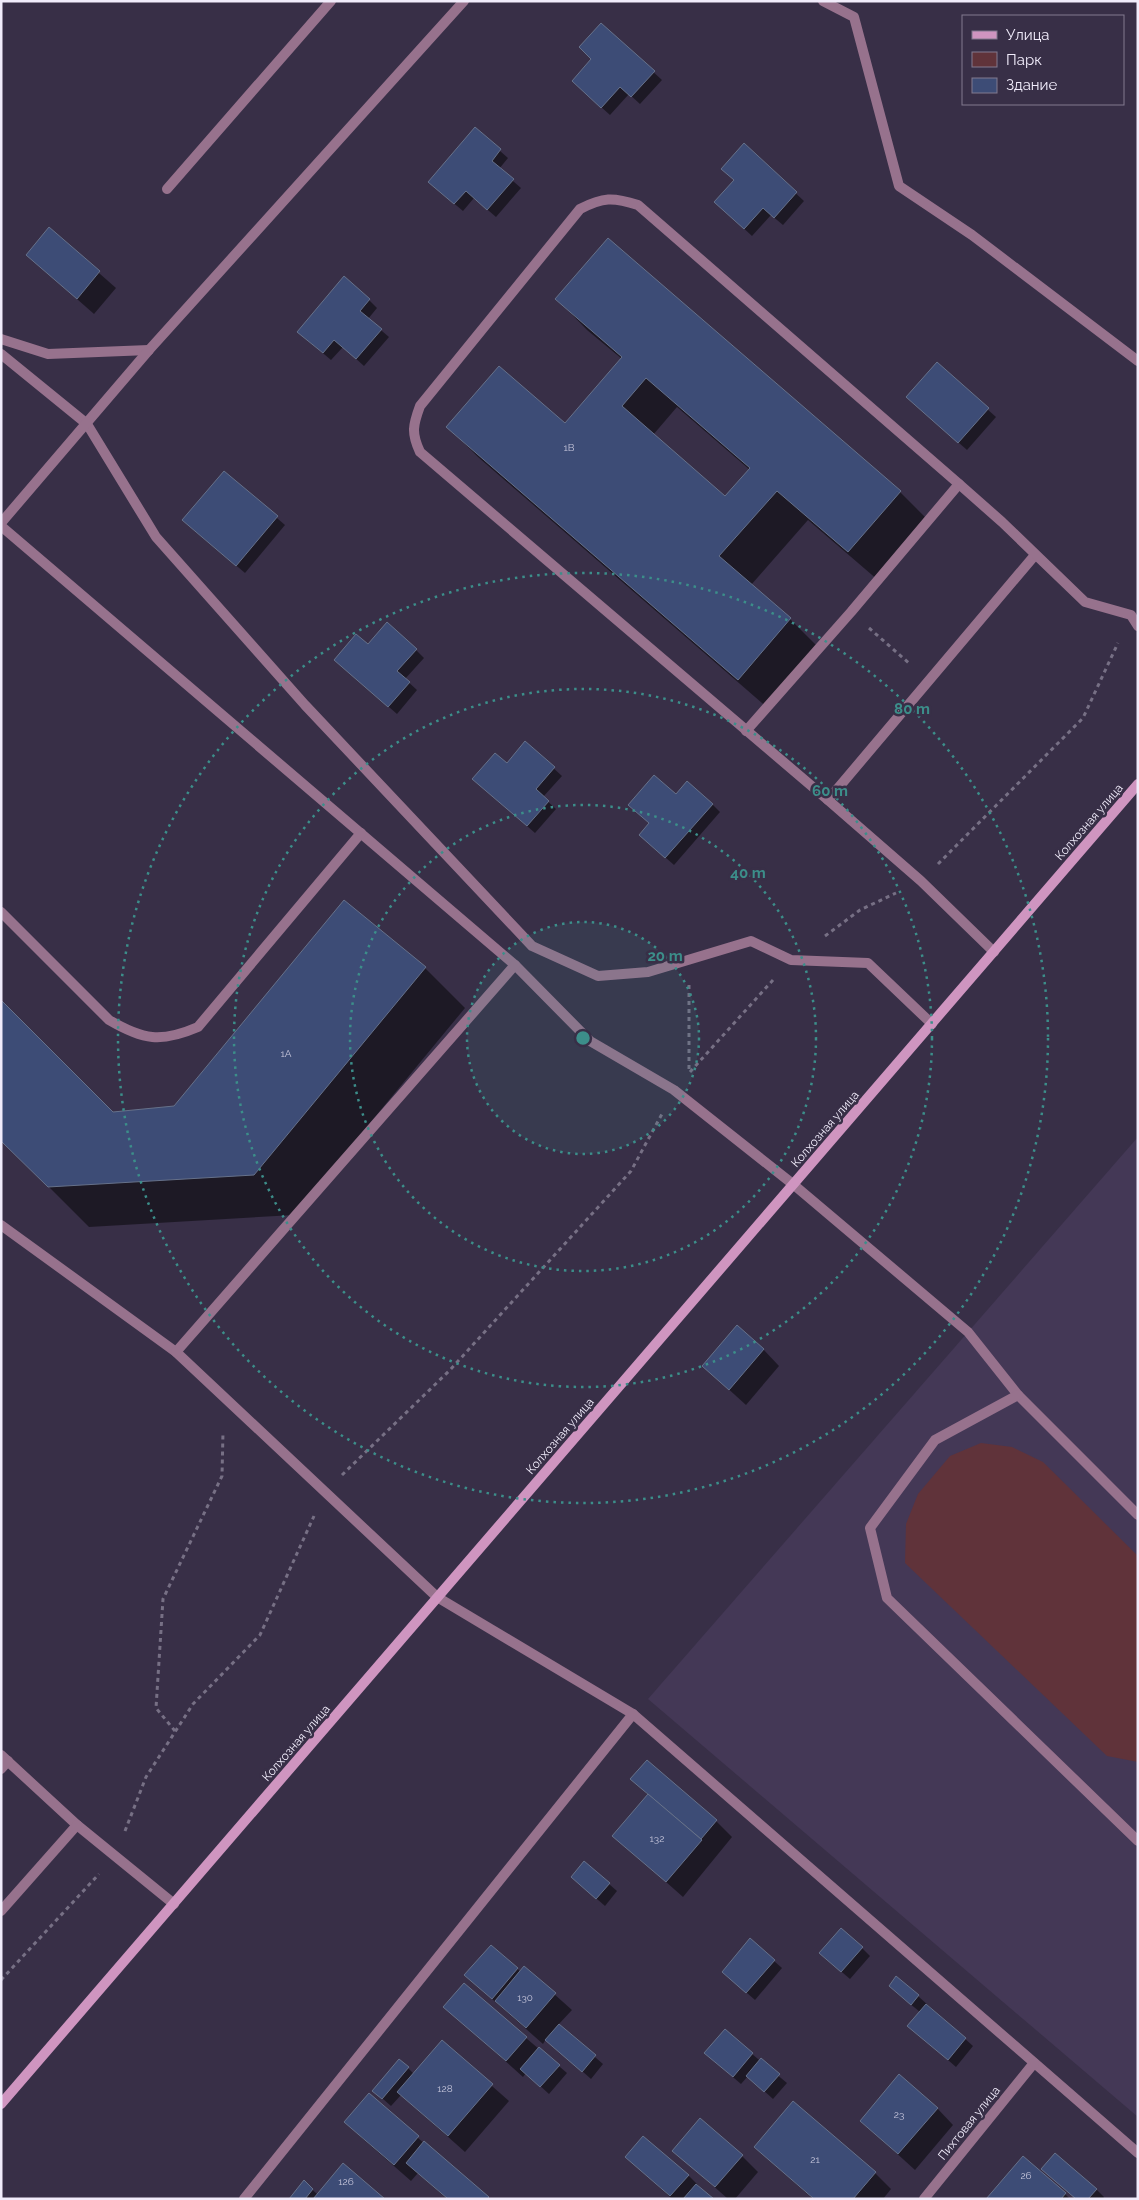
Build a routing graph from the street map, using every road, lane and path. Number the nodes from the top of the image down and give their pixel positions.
1 (464, 1) edge
2 (823, 1) edge
3 (326, 3) edge
4 (167, 189) dead end
5 (1, 339) edge
6 (149, 350) junction
7 (1, 354) edge
8 (1138, 361) edge
9 (87, 424) junction
10 (960, 484) junction
11 (1, 522) edge
12 (1, 526) edge
13 (1035, 555) junction
14 (851, 612) junction
15 (1131, 615) junction
16 (1138, 626) edge
17 (929, 681) junction
18 (746, 731) junction
19 (1138, 784) edge
20 (828, 800) junction
21 (361, 833) junction
22 (921, 881) junction
23 (1, 912) edge
24 (994, 952) junction
25 (690, 959) junction
26 (791, 960) junction
27 (515, 965) junction
28 (932, 1024) junction
29 (674, 1090) junction
30 (794, 1185) junction
31 (1, 1225) edge
32 (176, 1352) junction
33 (1018, 1394) junction
34 (224, 1397) junction
35 (325, 1492) junction
36 (1138, 1515) edge
37 (437, 1597) junction
38 (633, 1714) junction
39 (175, 1731) junction
40 (4, 1762) edge
41 (77, 1825) junction
42 (1138, 1841) edge
43 (115, 1856) junction
44 (174, 1904) junction
45 (1, 1911) edge
46 (1, 1980) edge
47 (1034, 2063) junction
48 (1, 2104) edge
49 (1138, 2153) edge
50 (244, 2199) edge
51 (924, 2199) edge

1 - 6 street
2 - 8 street
3 - 4 street
5 - 6 street
6 - 9 street
7 - 9 street
9 - 11 street
9 - 25 street
10 - 13 street
10 - 14 street
10 - 18 street
12 - 21 street
13 - 15 street
13 - 17 street
14 - 17 path
14 - 18 street
15 - 16 street
15 - 22 path
17 - 20 street
18 - 20 street
19 - 24 main road, Колхозная улица
20 - 22 street
21 - 23 street
21 - 27 street
22 - 24 street
22 - 26 path
24 - 28 main road, Колхозная улица
25 - 26 street
25 - 26 path
26 - 28 street
27 - 29 street
27 - 32 street
28 - 30 main road, Колхозная улица
29 - 30 street
29 - 35 path
30 - 33 street
30 - 37 main road, Колхозная улица
31 - 32 street
32 - 34 street
33 - 36 street
33 - 42 street
34 - 35 street
34 - 39 path
35 - 37 street
35 - 39 path
37 - 38 street
37 - 44 main road, Колхозная улица
38 - 47 street
38 - 50 street
39 - 43 path
40 - 41 street
41 - 43 street
41 - 45 street
43 - 44 street
43 - 46 path
44 - 48 main road, Колхозная улица
47 - 49 street
47 - 51 street, Пихтовая улица

